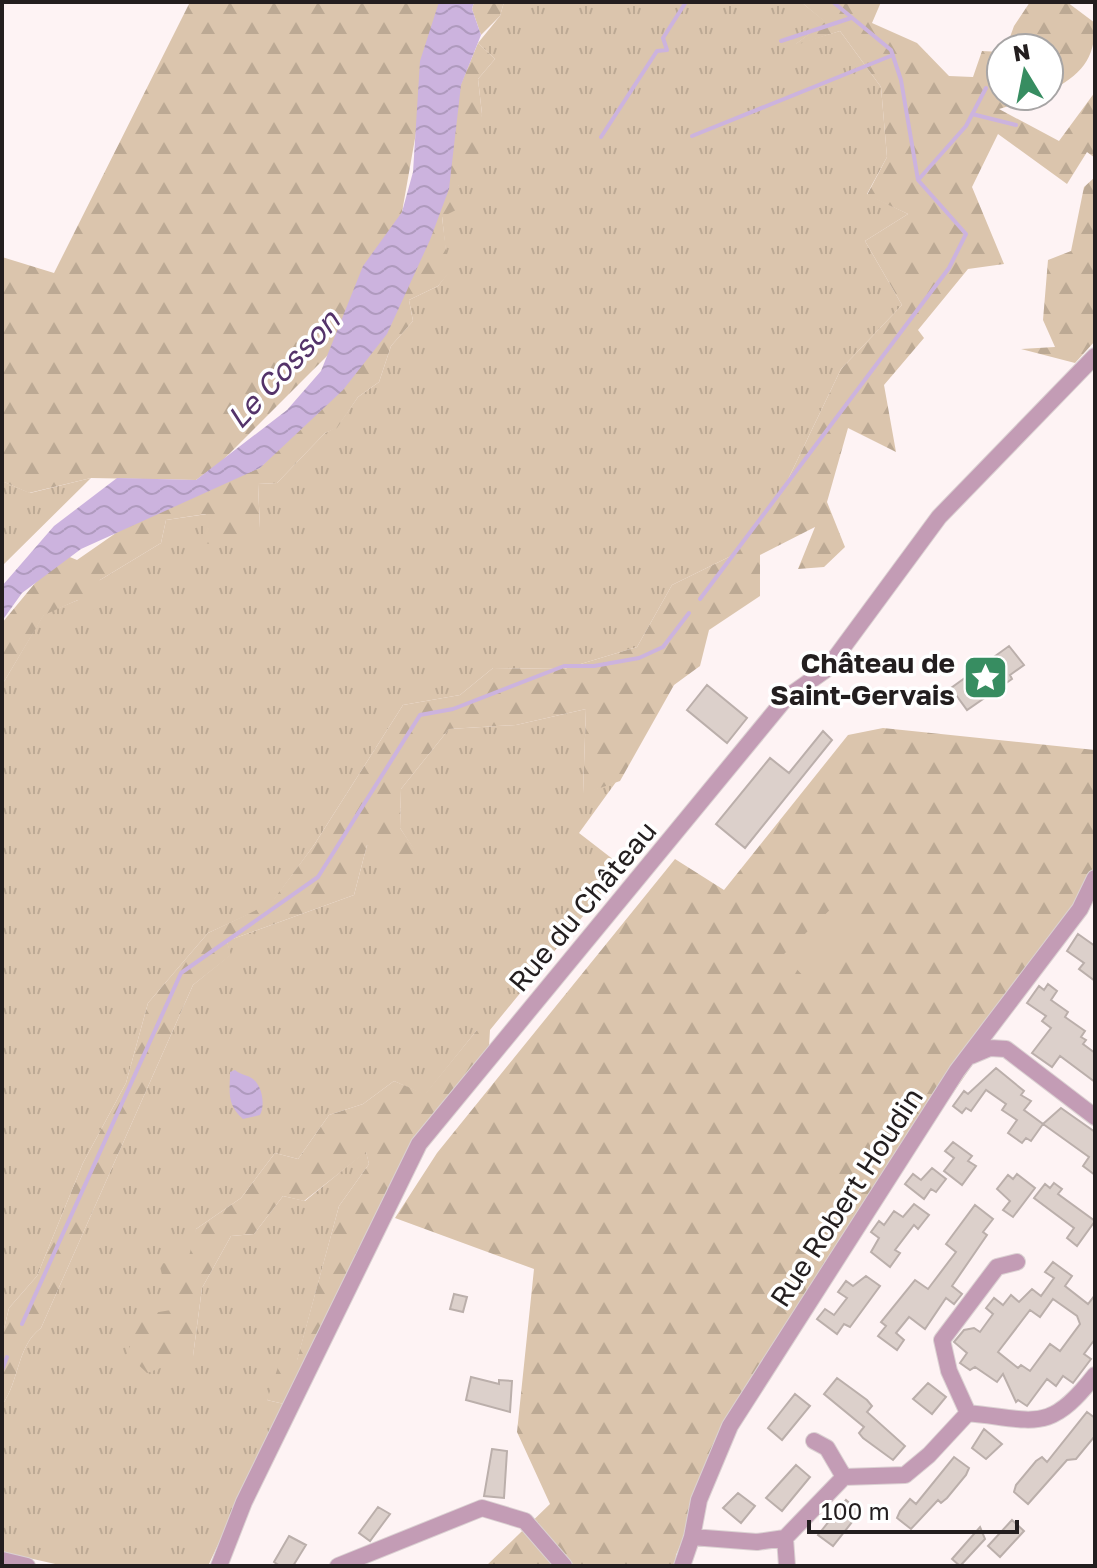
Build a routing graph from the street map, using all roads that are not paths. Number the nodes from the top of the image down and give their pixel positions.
1 (1095, 356) edge
2 (1093, 889) edge
3 (1003, 1009) junction
4 (1006, 1049) junction
5 (969, 1057) junction
6 (1095, 1117) edge
7 (1017, 1262) dead end
8 (1095, 1375) edge
9 (968, 1413) junction
10 (814, 1441) dead end
11 (844, 1477) junction
12 (692, 1537) junction
13 (785, 1538) junction
14 (2, 1560) edge
15 (27, 1566) edge
16 (219, 1566) edge
17 (338, 1566) edge
18 (564, 1566) edge
19 (682, 1566) edge
20 (787, 1566) edge

1 - 16 street, Rue du Château
2 - 3 street, Rue Robert Houdin
3 - 4 street
3 - 5 street, Rue Robert Houdin
4 - 5 street
4 - 6 street
5 - 12 street, Rue Robert Houdin
7 - 9 street
8 - 9 street
9 - 11 street
10 - 11 street
11 - 13 street
12 - 13 street
12 - 19 street, Rue Robert Houdin
13 - 20 street
14 - 15 street
17 - 18 street

